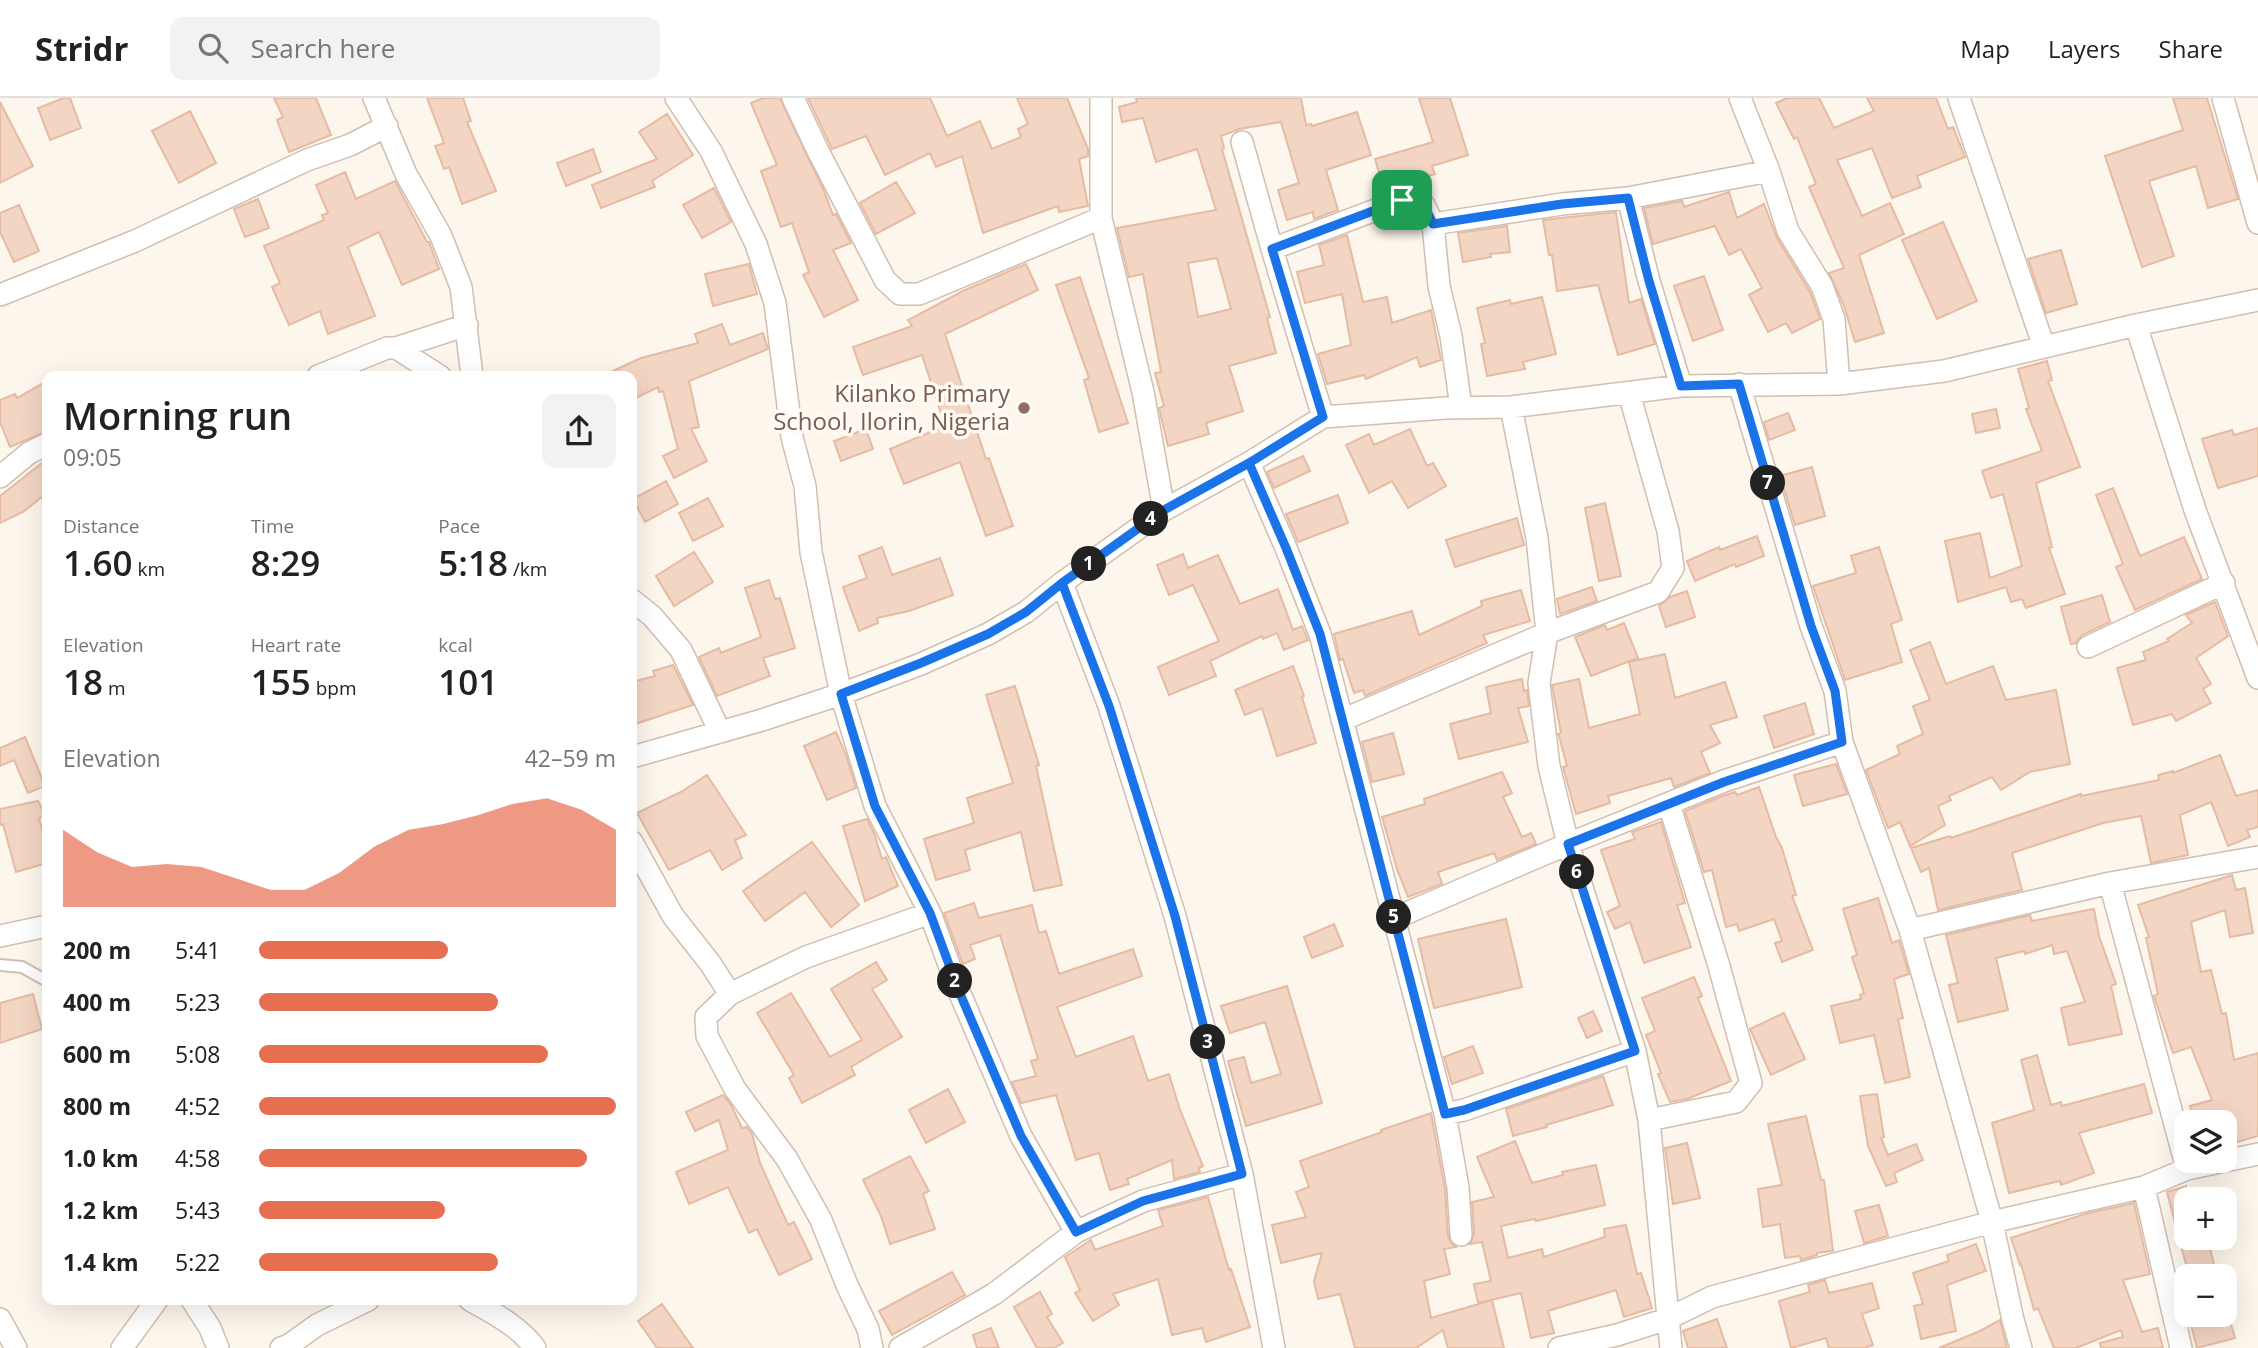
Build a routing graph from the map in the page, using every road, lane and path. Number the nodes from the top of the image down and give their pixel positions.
1 (374, 98) edge
2 (676, 98) edge
3 (793, 98) edge
4 (1101, 98) edge
5 (1740, 98) edge
6 (1959, 98) edge
7 (2223, 98) edge
8 (387, 126) junction
9 (1242, 142) dead end
10 (1769, 171) junction
11 (1628, 198) junction
12 (1101, 218) junction
13 (2258, 223) edge
14 (1433, 224) junction
15 (1272, 249) junction
16 (0, 295) edge
17 (2258, 300) edge
18 (467, 325) junction
19 (2136, 325) junction
20 (396, 348) junction
21 (2044, 348) junction
22 (330, 371) edge
23 (432, 371) edge
24 (472, 371) edge
25 (1739, 384) junction
26 (1839, 384) junction
27 (1681, 386) junction
28 (1629, 393) junction
29 (1461, 407) junction
30 (1511, 407) junction
31 (1323, 417) junction
32 (42, 446) edge
33 (1249, 463) junction
34 (0, 477) edge
35 (1164, 510) junction
36 (1062, 583) junction
37 (2224, 583) junction
38 (637, 604) edge
39 (1547, 633) junction
40 (2088, 647) dead end
41 (2258, 678) edge
42 (841, 694) junction
43 (1342, 720) junction
44 (720, 732) junction
45 (1842, 742) junction
46 (637, 756) edge
47 (1668, 804) junction
48 (1568, 844) junction
49 (637, 851) edge
50 (2258, 857) edge
51 (2110, 883) junction
52 (930, 913) junction
53 (1395, 918) junction
54 (42, 930) edge
55 (1910, 930) junction
56 (2, 932) edge
57 (0, 965) edge
58 (42, 978) edge
59 (730, 994) junction
60 (1635, 1051) junction
61 (1445, 1114) junction
62 (1649, 1120) junction
63 (2174, 1121) edge
64 (2258, 1154) edge
65 (2237, 1158) edge
66 (2177, 1173) edge
67 (1242, 1174) junction
68 (2144, 1187) junction
69 (1992, 1222) junction
70 (1076, 1232) junction
71 (1461, 1235) dead end
72 (153, 1305) edge
73 (195, 1305) edge
74 (358, 1305) edge
75 (479, 1305) edge
76 (0, 1319) edge
77 (1667, 1319) junction
78 (287, 1347) edge
79 (16, 1348) edge
80 (122, 1348) edge
81 (218, 1348) edge
82 (535, 1348) edge
83 (872, 1348) edge
84 (900, 1348) edge
85 (1274, 1348) edge
86 (1559, 1348) edge
87 (1671, 1348) edge
88 (2021, 1348) edge
89 (2181, 1348) edge

1 - 8 street
2 - 42 street
3 - 12 street
4 - 12 street
5 - 10 street
6 - 21 street
7 - 13 street
8 - 16 street
8 - 18 street
9 - 15 street
10 - 11 street
10 - 26 street
11 - 14 street
11 - 27 street
12 - 35 street
14 - 15 street
14 - 29 street
15 - 31 street
17 - 19 street
18 - 20 street
18 - 24 street
19 - 21 street
19 - 37 street
20 - 22 street
20 - 23 street
21 - 26 street
25 - 26 street
25 - 27 street
25 - 45 street
27 - 28 street
28 - 30 street
28 - 39 street
29 - 30 street
29 - 31 street
30 - 39 street
31 - 33 street
32 - 34 street
33 - 35 street
33 - 43 street
35 - 36 street
36 - 42 street
36 - 67 street
37 - 40 street
37 - 41 street
38 - 44 street
39 - 43 street
39 - 48 street
42 - 44 street
42 - 52 street
43 - 53 street
44 - 46 street
45 - 47 street
45 - 55 street
47 - 48 street
47 - 62 street
48 - 53 street
48 - 60 street
49 - 59 street
50 - 51 street
51 - 55 street
51 - 63 street
52 - 59 street
52 - 70 street
53 - 61 street
54 - 56 street
55 - 69 street
57 - 58 lane
59 - 83 street
60 - 61 street
60 - 62 street
61 - 71 street
62 - 77 street
64 - 65 street
66 - 68 street
67 - 70 street
67 - 85 street
68 - 69 street
68 - 89 street
69 - 77 street
69 - 88 street
70 - 84 street
72 - 80 street
73 - 81 street
74 - 78 street
75 - 82 street
76 - 79 street
77 - 86 street
77 - 87 street

